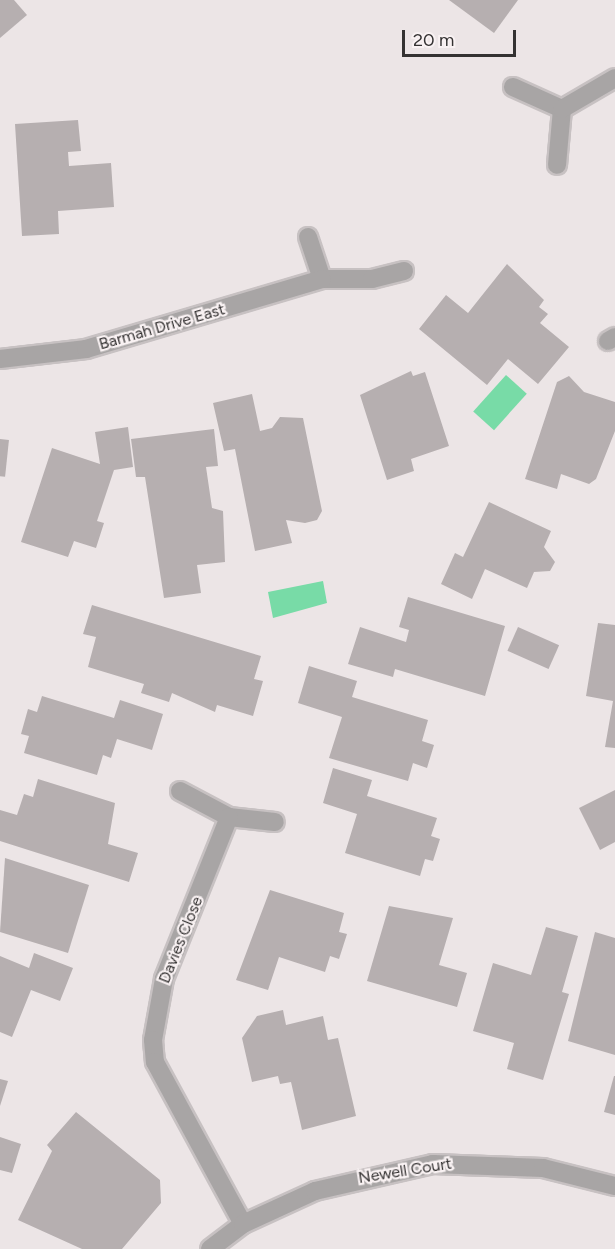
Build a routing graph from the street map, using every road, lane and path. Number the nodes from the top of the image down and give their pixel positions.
1 (615, 78) edge
2 (513, 87) dead end
3 (562, 109) junction
4 (557, 165) dead end
5 (308, 237) dead end
6 (404, 271) dead end
7 (322, 279) junction
8 (0, 359) edge
9 (180, 791) dead end
10 (229, 817) junction
11 (275, 822) dead end
12 (615, 1186) edge
13 (243, 1224) junction
14 (210, 1249) edge

1 - 3 street
2 - 3 street
3 - 4 street
5 - 7 street
6 - 7 street, Barmah Drive East
7 - 8 street, Barmah Drive East
9 - 10 street
10 - 11 street
10 - 13 street, Davies Close
12 - 13 street, Newell Court
13 - 14 street, Newell Court

